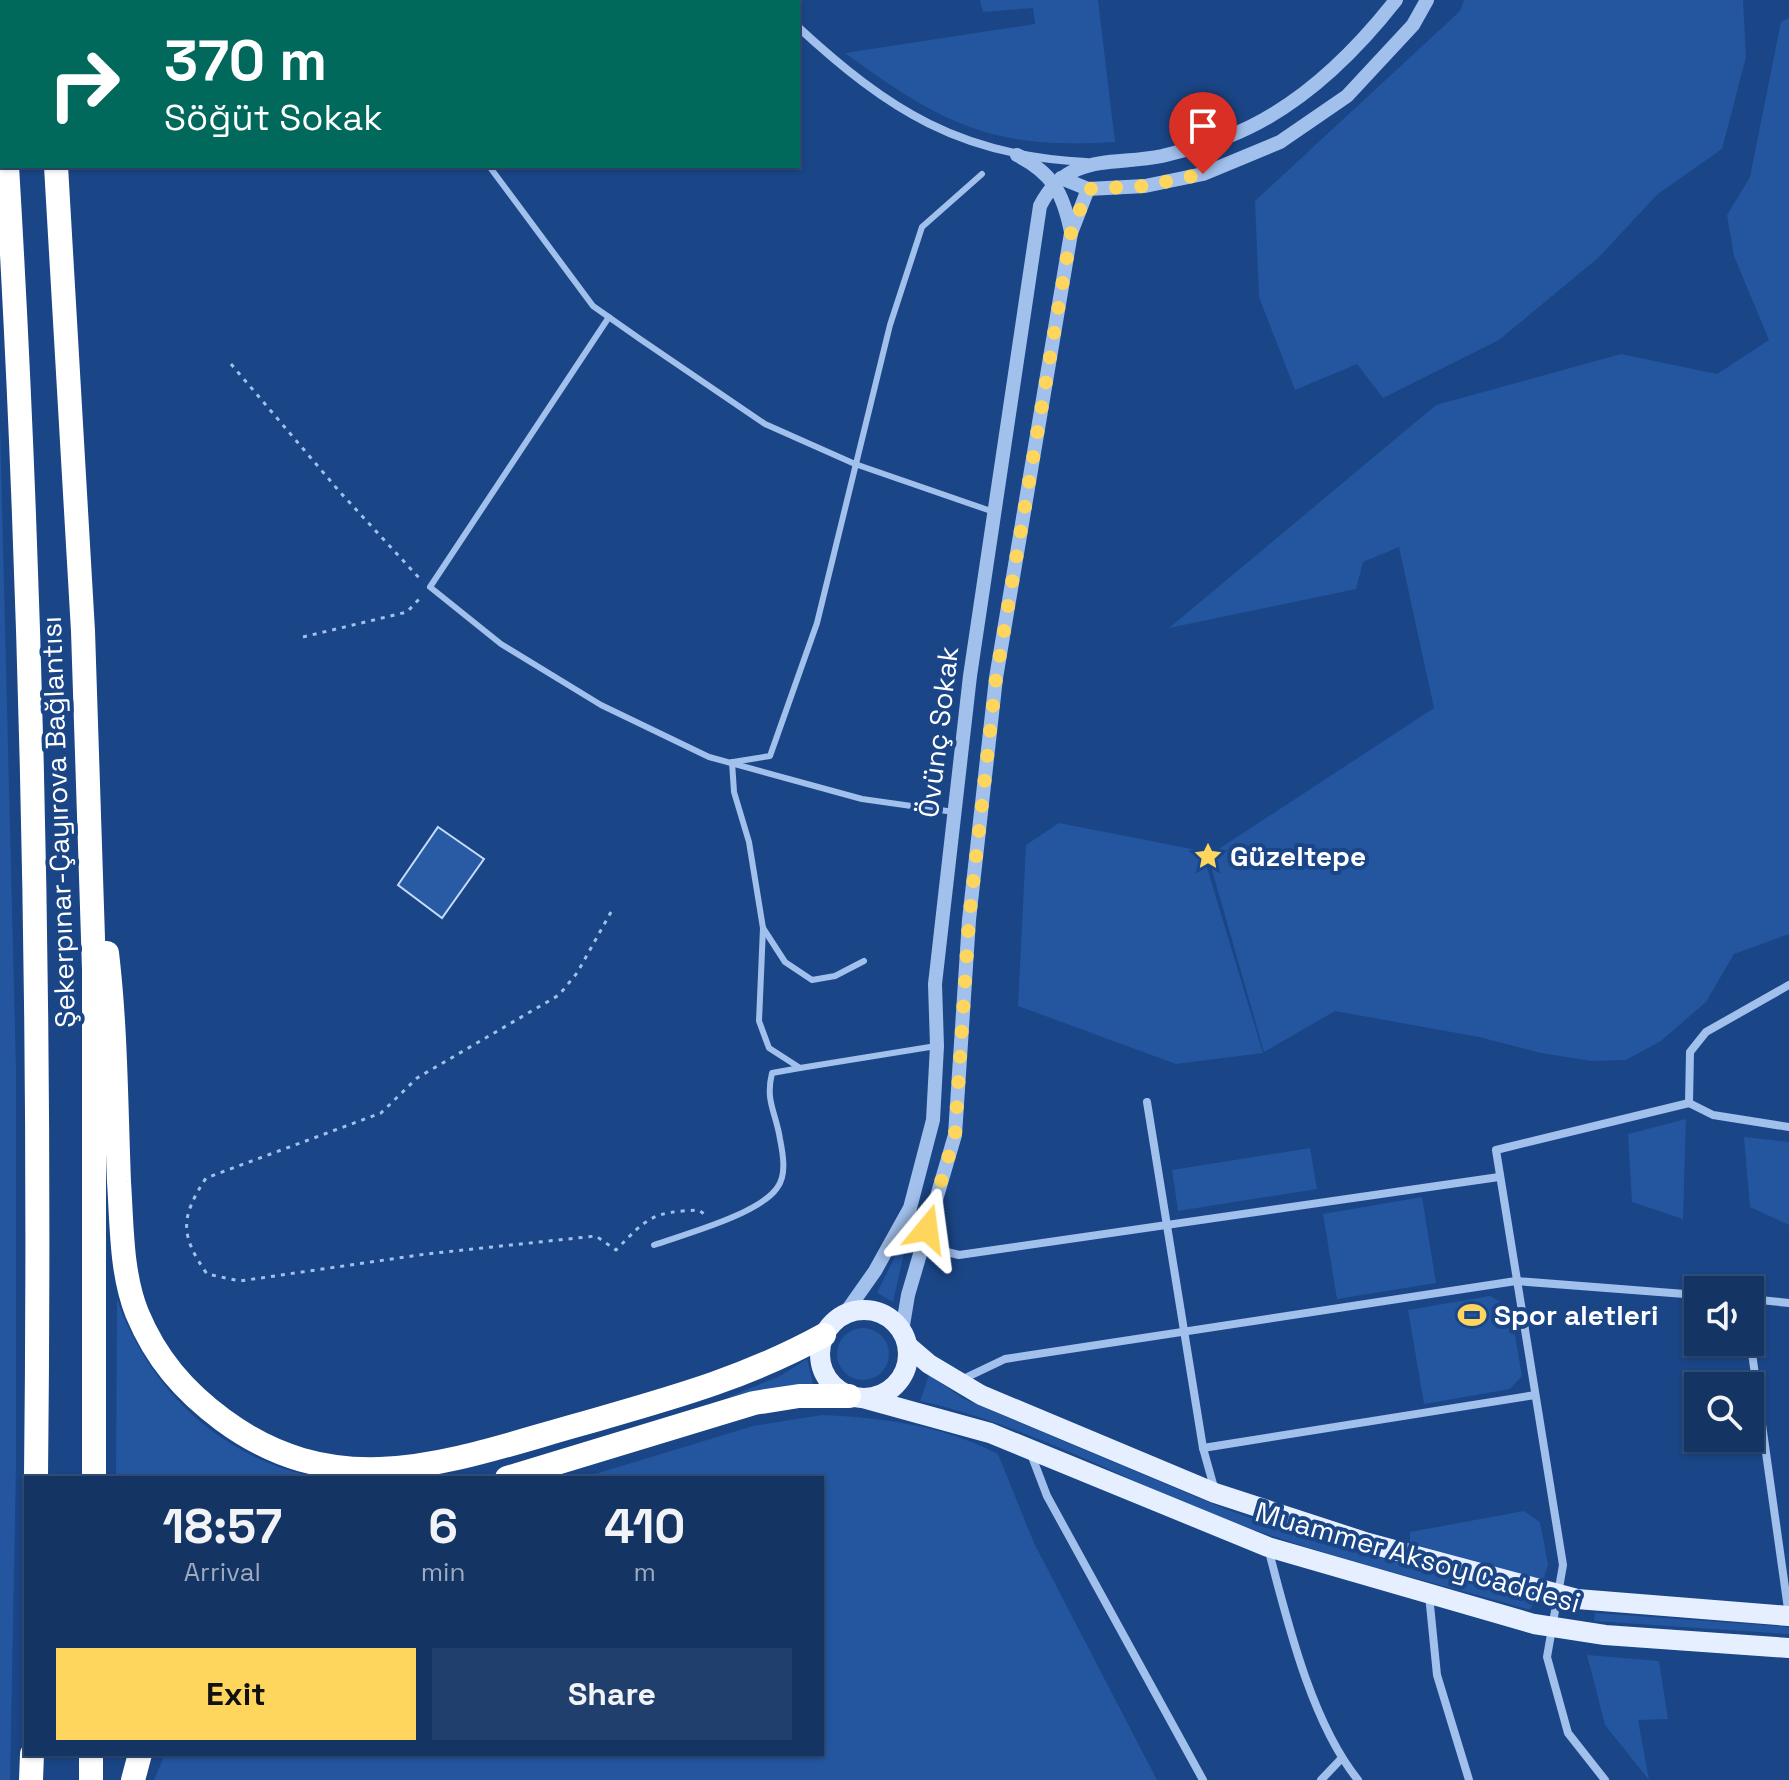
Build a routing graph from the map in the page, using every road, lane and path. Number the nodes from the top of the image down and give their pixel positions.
1 (1396, 0) edge
2 (1427, 0) edge
3 (800, 29) edge
4 (1017, 155) junction
5 (1091, 163) junction
6 (7, 168) edge
7 (56, 168) edge
8 (490, 168) edge
9 (982, 174) dead end
10 (1061, 178) junction
11 (1088, 189) junction
12 (1071, 233) junction
13 (609, 317) junction
14 (231, 364) dead end
15 (855, 464) junction
16 (994, 512) junction
17 (430, 587) junction
18 (303, 637) dead end
19 (732, 762) junction
20 (88, 792) junction
21 (954, 812) junction
22 (611, 912) dead end
23 (763, 928) junction
24 (864, 961) dead end
25 (1789, 985) edge
26 (937, 1046) junction
27 (800, 1068) junction
28 (1147, 1102) dead end
29 (1689, 1103) junction
30 (1789, 1127) edge
31 (1499, 1177) junction
32 (715, 1223) junction
33 (1166, 1225) junction
34 (654, 1245) dead end
35 (923, 1246) junction
36 (1516, 1281) junction
37 (1684, 1294) edge
38 (1764, 1301) edge
39 (1789, 1303) edge
40 (844, 1315) junction
41 (1184, 1332) junction
42 (824, 1335) junction
43 (905, 1338) junction
44 (1752, 1356) edge
45 (957, 1382) junction
46 (1535, 1395) junction
47 (856, 1397) junction
48 (1203, 1448) junction
49 (1029, 1450) junction
50 (36, 1476) edge
51 (94, 1476) edge
52 (514, 1476) edge
53 (1215, 1493) junction
54 (1268, 1547) junction
55 (1429, 1595) junction
56 (1560, 1596) junction
57 (1789, 1616) edge
58 (1552, 1627) junction
59 (1789, 1648) edge
60 (32, 1756) edge
61 (91, 1756) edge
62 (139, 1756) edge
63 (1341, 1759) junction
64 (31, 1780) edge
65 (91, 1780) edge
66 (133, 1780) edge
67 (1203, 1780) edge
68 (1321, 1780) edge
69 (1358, 1780) edge
70 (1469, 1780) edge
71 (1605, 1780) edge

1 - 5 street
2 - 11 street
3 - 4 street
4 - 5 street
4 - 12 street
5 - 10 street, Övünç Sokak
6 - 50 highway, Şekerpınar-Çayırova Bağlantısı
7 - 20 highway, Şekerpınar-Çayırova Bağlantısı
8 - 13 lane
9 - 15 lane
10 - 11 street
10 - 16 street, Övünç Sokak
11 - 12 street, Övünç Sokak
12 - 35 street, Övünç Sokak
13 - 15 lane
13 - 17 lane
14 - 17 path
15 - 16 lane
15 - 19 lane
16 - 21 street, Övünç Sokak
17 - 18 path
17 - 19 lane
19 - 21 lane
19 - 23 lane
20 - 42 highway
20 - 51 highway, Şekerpınar-Çayırova Bağlantısı
21 - 26 street, Övünç Sokak
22 - 32 path
23 - 24 lane
23 - 27 lane
25 - 29 street
26 - 27 lane
26 - 40 street, Övünç Sokak
27 - 32 lane
28 - 33 street
29 - 30 street
29 - 31 street
31 - 33 street
31 - 36 street
32 - 34 lane
33 - 35 street
33 - 41 street
35 - 43 street, Övünç Sokak
36 - 37 street
36 - 41 street
36 - 46 street
38 - 39 street
40 - 42 main road
40 - 43 main road
41 - 45 street
41 - 48 street
42 - 47 main road
43 - 45 main road
43 - 47 main road
44 - 57 street
45 - 53 main road
46 - 48 street
46 - 56 street
47 - 49 main road, Muammer Aksoy Caddesi
47 - 52 highway
48 - 53 street
49 - 54 main road, Muammer Aksoy Caddesi
49 - 67 street
53 - 56 main road
54 - 55 main road, Muammer Aksoy Caddesi
54 - 63 street
55 - 58 main road, Muammer Aksoy Caddesi
55 - 70 street
56 - 57 main road
56 - 58 street
58 - 59 main road, Muammer Aksoy Caddesi
58 - 71 street
60 - 64 highway
61 - 65 highway
62 - 66 highway
63 - 68 street
63 - 69 street

